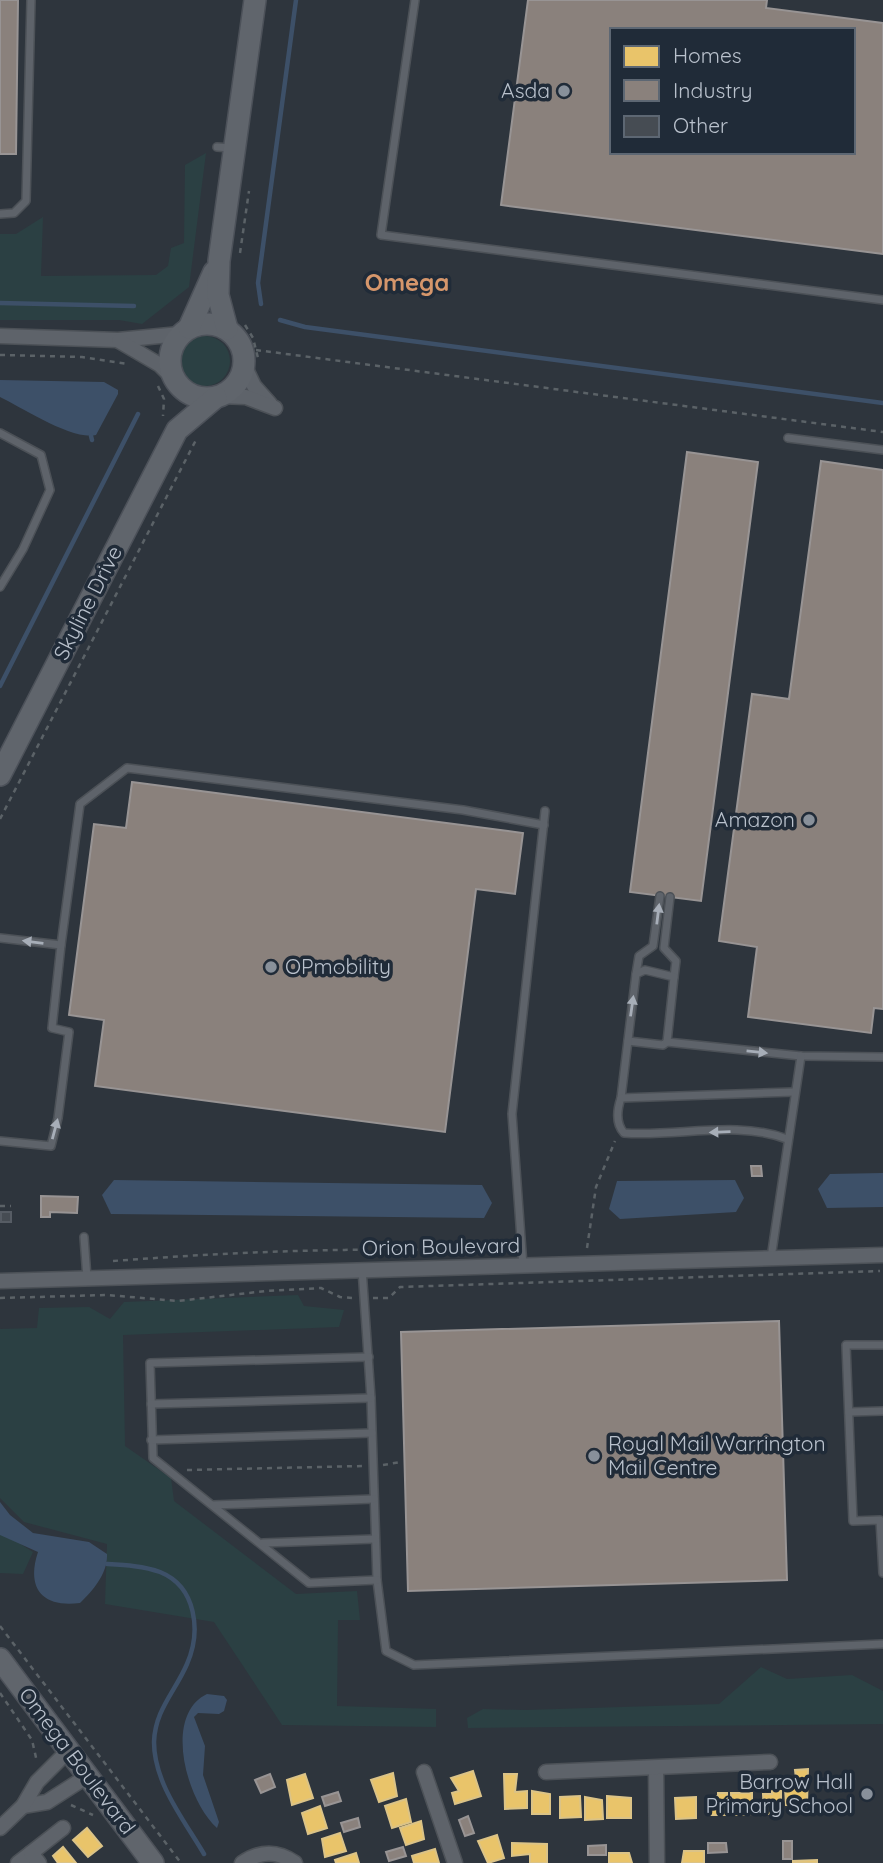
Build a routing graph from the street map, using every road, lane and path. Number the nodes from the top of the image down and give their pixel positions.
1 (31, 0) edge
2 (255, 0) edge
3 (415, 0) edge
4 (0, 214) edge
5 (219, 261) junction
6 (883, 300) edge
7 (227, 329) junction
8 (184, 331) junction
9 (0, 336) edge
10 (118, 340) junction
11 (0, 355) edge
12 (250, 358) junction
13 (129, 365) dead end
14 (169, 381) junction
15 (217, 396) junction
16 (169, 427) junction
17 (883, 432) edge
18 (0, 433) edge
19 (198, 436) dead end
20 (788, 438) dead end
21 (883, 450) edge
22 (0, 586) edge
23 (0, 775) edge
24 (545, 811) dead end
25 (0, 818) edge
26 (544, 825) junction
27 (660, 896) dead end
28 (670, 897) dead end
29 (0, 938) edge
30 (61, 946) junction
31 (636, 974) junction
32 (674, 977) junction
33 (628, 1041) junction
34 (667, 1042) junction
35 (801, 1056) junction
36 (883, 1056) edge
37 (794, 1092) junction
38 (621, 1098) junction
39 (619, 1128) junction
40 (787, 1139) junction
41 (0, 1141) edge
42 (0, 1206) edge
43 (11, 1206) dead end
44 (84, 1237) dead end
45 (586, 1249) dead end
46 (471, 1251) dead end
47 (883, 1255) edge
48 (771, 1259) junction
49 (103, 1262) dead end
50 (523, 1267) junction
51 (362, 1269) junction
52 (883, 1271) edge
53 (88, 1279) junction
54 (0, 1281) edge
55 (340, 1297) dead end
56 (0, 1298) edge
57 (388, 1298) dead end
58 (883, 1345) edge
59 (369, 1357) junction
60 (371, 1398) junction
61 (151, 1404) junction
62 (883, 1411) edge
63 (849, 1412) junction
64 (373, 1433) junction
65 (151, 1440) junction
66 (401, 1462) dead end
67 (373, 1466) junction
68 (169, 1470) junction
69 (374, 1499) junction
70 (213, 1505) junction
71 (882, 1520) edge
72 (376, 1539) junction
73 (262, 1543) junction
74 (883, 1573) edge
75 (377, 1580) junction
76 (0, 1626) edge
77 (883, 1644) edge
78 (0, 1659) edge
79 (0, 1693) edge
80 (70, 1749) junction
81 (35, 1759) dead end
82 (770, 1762) dead end
83 (656, 1768) junction
84 (424, 1772) dead end
85 (546, 1772) dead end
86 (89, 1775) junction
87 (23, 1806) junction
88 (0, 1828) edge
89 (62, 1828) dead end
90 (35, 1858) edge
91 (18, 1863) edge
92 (153, 1863) edge
93 (181, 1863) edge
94 (242, 1863) edge
95 (295, 1863) edge
96 (456, 1863) edge
97 (657, 1863) edge

1 - 4 lane
2 - 5 main road
3 - 6 lane
5 - 7 main road
5 - 8 main road
7 - 8 main road
7 - 12 main road
8 - 10 street
8 - 14 main road
9 - 10 street
10 - 14 street
11 - 13 path
12 - 15 main road
12 - 15 street
12 - 17 path
14 - 15 main road
14 - 16 main road, Skyline Drive
14 - 16 path
15 - 16 main road, Skyline Drive
16 - 23 main road, Skyline Drive
18 - 22 lane
19 - 25 path
20 - 21 lane
24 - 26 lane
26 - 30 lane
26 - 50 lane
31 -> 27 lane
28 - 32 lane
30 -> 29 lane
41 -> 30 lane
31 - 32 lane
33 -> 31 lane
32 - 34 lane
33 - 34 lane
33 - 38 lane
34 -> 35 lane
35 - 36 lane
35 - 37 lane
37 - 38 lane
37 - 40 lane
38 - 39 lane
40 -> 39 lane
39 - 45 path
40 - 48 lane
42 - 43 path
44 - 53 lane
46 - 49 path
47 - 48 street, Orion Boulevard
48 - 50 street, Orion Boulevard
50 - 51 street, Orion Boulevard
51 - 53 street, Orion Boulevard
51 - 59 lane
52 - 57 path
53 - 54 street, Orion Boulevard
55 - 56 path
58 - 63 lane
59 - 60 lane
59 - 61 lane
60 - 61 lane
60 - 64 lane
61 - 65 lane
62 - 63 lane
63 - 71 lane
64 - 65 lane
64 - 67 lane
65 - 68 lane
66 - 67 path
67 - 68 path
67 - 69 lane
68 - 70 lane
69 - 70 lane
69 - 72 lane
70 - 73 lane
71 - 74 lane
72 - 73 lane
72 - 75 lane
73 - 75 lane
75 - 77 lane
76 - 93 path
78 - 80 main road, Omega Boulevard
79 - 81 path
80 - 86 main road, Omega Boulevard
80 - 87 street
82 - 83 street
83 - 85 street
83 - 97 street
84 - 96 street
86 - 87 street
86 - 92 main road, Omega Boulevard
87 - 88 street
89 - 90 street
90 - 91 street
94 - 95 street

